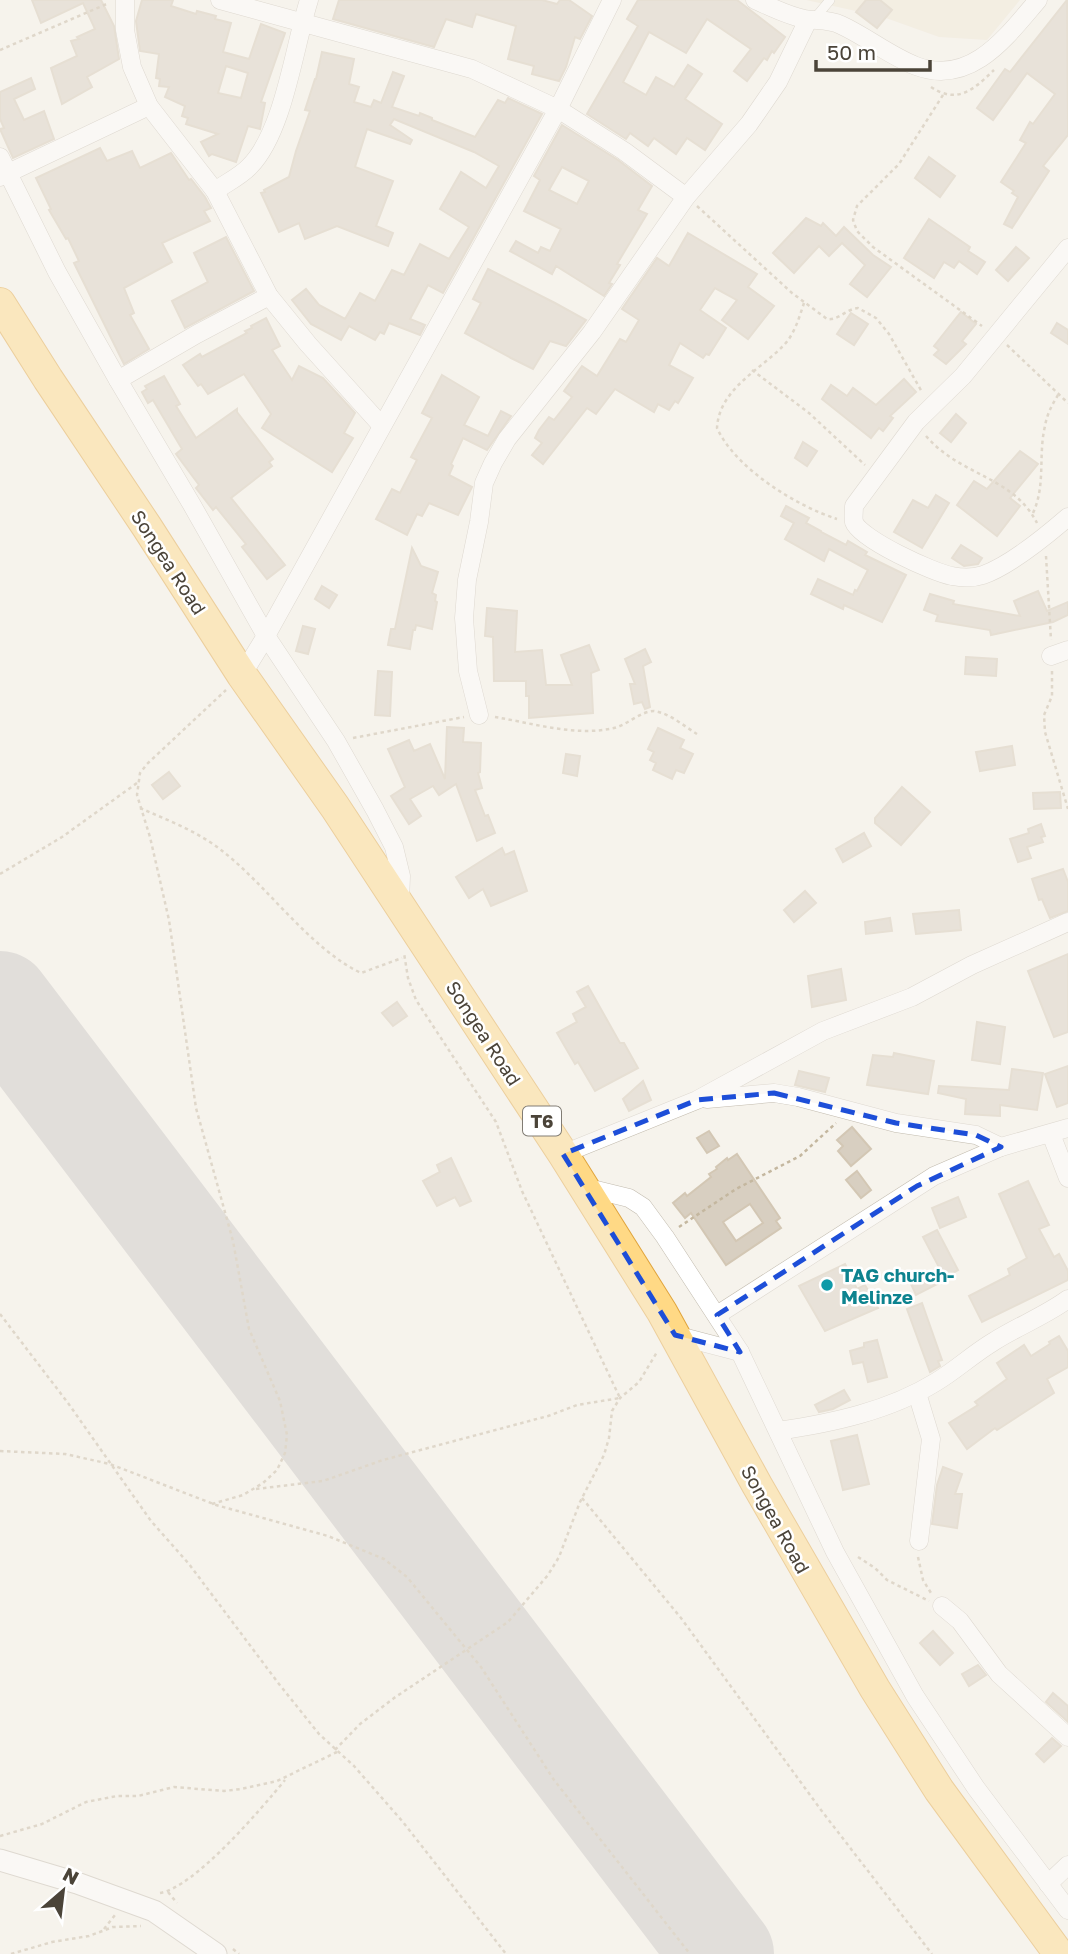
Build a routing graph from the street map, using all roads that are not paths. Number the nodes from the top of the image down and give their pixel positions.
1 (124, 0) edge
2 (220, 0) edge
3 (309, 0) edge
4 (612, 0) edge
5 (755, 0) edge
6 (830, 0) edge
7 (1038, 0) edge
8 (812, 19) junction
9 (302, 21) junction
10 (149, 106) junction
11 (558, 109) junction
12 (0, 157) edge
13 (4, 176) edge
14 (215, 191) junction
15 (687, 197) junction
16 (1068, 248) edge
17 (269, 296) junction
18 (0, 303) edge
19 (118, 380) junction
20 (381, 425) junction
21 (1068, 517) edge
22 (266, 636) junction
23 (242, 675) junction
24 (479, 715) road end
25 (400, 904) junction
26 (1068, 922) edge
27 (697, 1100) junction
28 (1060, 1131) edge
29 (1001, 1147) junction
30 (563, 1154) junction
31 (1068, 1178) edge
32 (584, 1187) junction
33 (1068, 1299) edge
34 (717, 1315) junction
35 (675, 1335) junction
36 (740, 1352) junction
37 (917, 1393) junction
38 (778, 1431) junction
39 (919, 1541) road end
40 (942, 1606) road end
41 (1068, 1737) edge
42 (0, 1860) edge
43 (1068, 1865) edge
44 (1048, 1884) junction
45 (1068, 1910) edge
46 (216, 1954) edge
47 (1059, 1954) edge

1 - 10 street
2 - 9 street
3 - 9 street
4 - 11 street
5 - 8 street
6 - 8 lane
7 - 8 street
8 - 15 street
9 - 11 street
9 - 14 street
10 - 13 street
10 - 14 street
11 - 15 street
11 - 20 street
12 - 13 street
13 - 19 street
14 - 17 street
15 - 24 street
16 - 21 street
17 - 19 street
17 - 20 street
18 - 23 highway, Songea Road / T6
19 - 22 street
20 - 22 street
22 - 23 street
22 - 25 street
23 - 25 highway, Songea Road / T6
25 - 30 highway, Songea Road / T6
26 - 27 street
27 - 29 street
27 - 30 street
28 - 29 street
28 - 31 street
29 - 34 street
30 - 32 highway, Songea Road / T6
32 - 34 street
32 - 35 highway, Songea Road / T6
33 - 37 street
34 - 36 street
35 - 36 street
35 - 47 highway, Songea Road / T6
36 - 38 street
37 - 38 street
37 - 39 street
38 - 44 street
40 - 41 street
42 - 46 street
43 - 44 street
44 - 45 street

